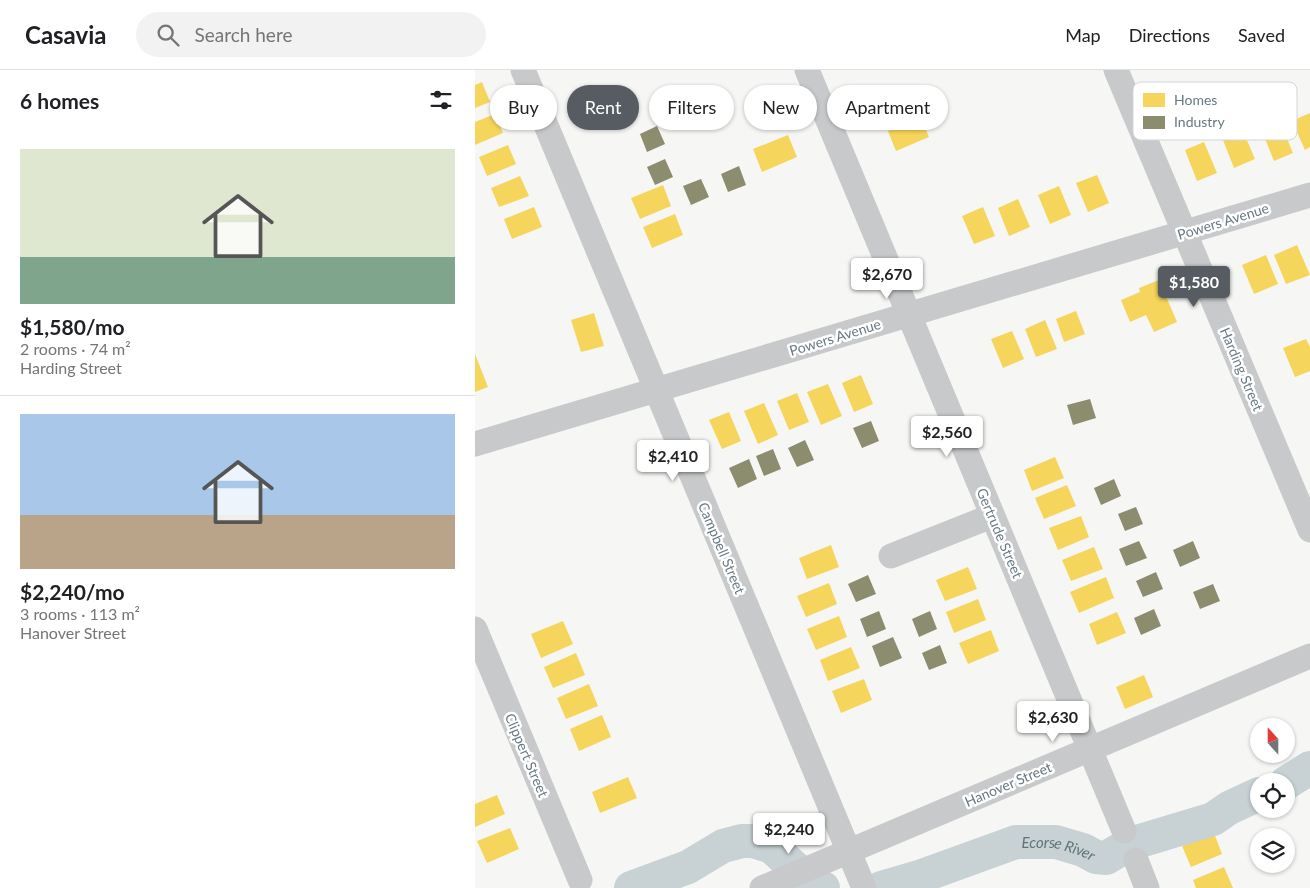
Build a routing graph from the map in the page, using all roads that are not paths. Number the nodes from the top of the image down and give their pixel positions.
1 (523, 70) edge
2 (807, 70) edge
3 (1116, 70) edge
4 (1133, 111) edge
5 (1145, 140) edge
6 (1310, 195) edge
7 (1184, 233) junction
8 (909, 315) junction
9 (656, 390) junction
10 (475, 444) edge
11 (992, 516) junction
12 (1310, 530) edge
13 (891, 556) dead end
14 (475, 629) edge
15 (1310, 656) edge
16 (1090, 749) junction
17 (1123, 831) dead end
18 (849, 852) junction
19 (1136, 860) dead end
20 (580, 880) dead end
21 (862, 883) edge
22 (771, 884) edge
23 (1147, 888) edge

1 - 9 street, Campbell Street
2 - 8 street, Gertrude Street
3 - 4 street, Harding Street
5 - 7 street, Harding Street
6 - 7 street, Powers Avenue
7 - 8 street, Powers Avenue
7 - 12 street, Harding Street
8 - 9 street, Powers Avenue
8 - 11 street, Gertrude Street
9 - 10 street, Powers Avenue
9 - 18 street, Campbell Street
11 - 13 street
11 - 16 street, Gertrude Street
14 - 20 street, Clippert Street
15 - 16 street, Hanover Street
16 - 17 street, Gertrude Street
16 - 18 street, Hanover Street
18 - 21 street, Campbell Street
18 - 22 street, Hanover Street
19 - 23 street

